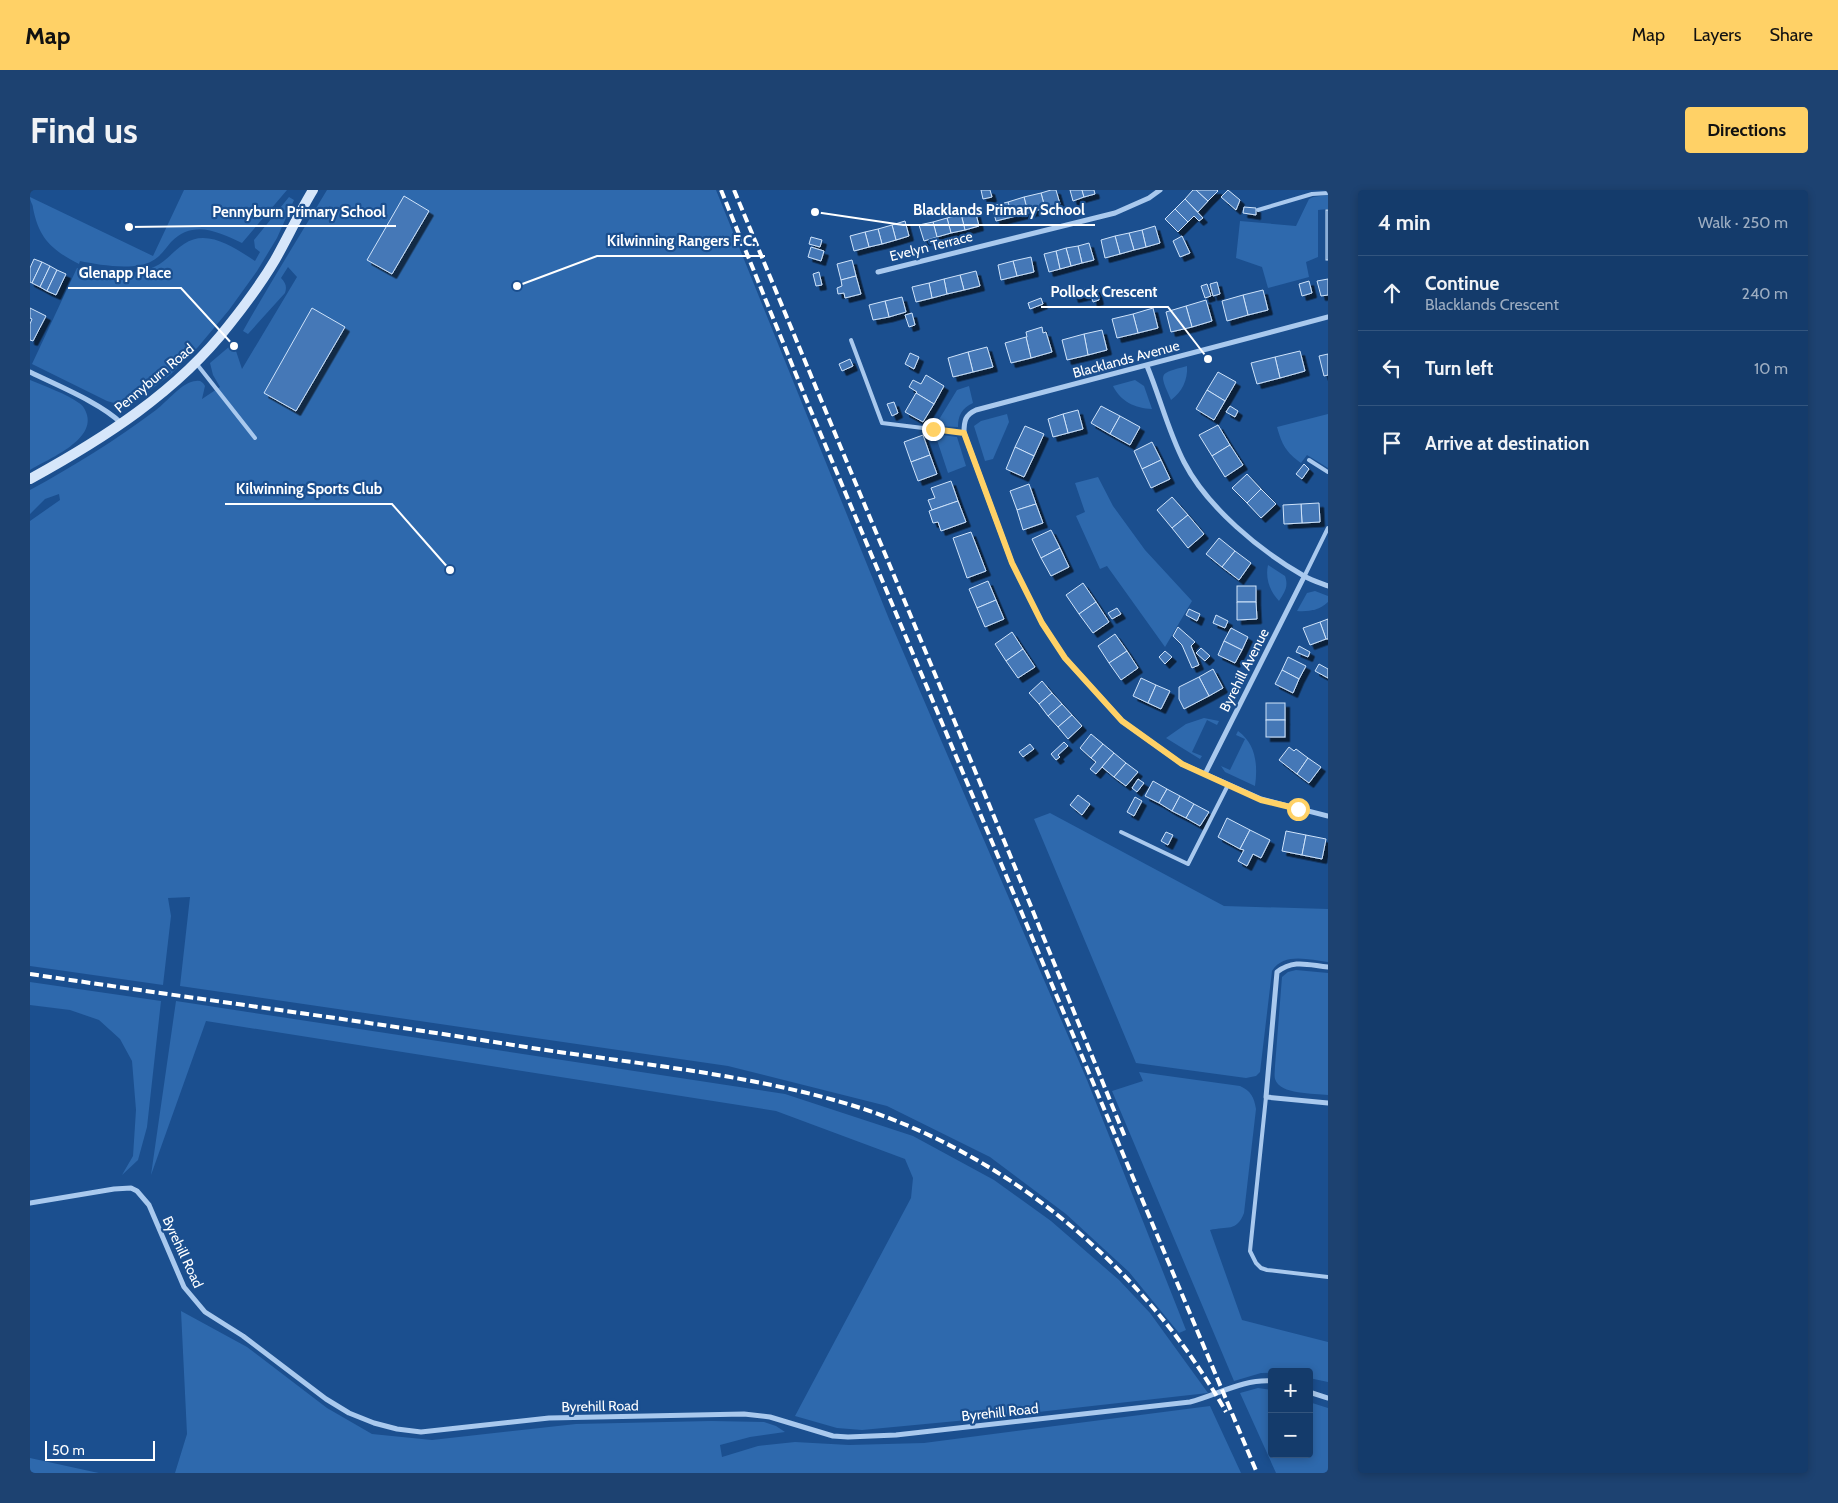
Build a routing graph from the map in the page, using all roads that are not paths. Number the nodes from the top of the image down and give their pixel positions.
1 (313, 190) edge
2 (1160, 190) edge
3 (1328, 193) edge
4 (1258, 210) dead end
5 (878, 272) dead end
6 (1328, 318) edge
7 (850, 340) dead end
8 (196, 363) junction
9 (1147, 366) junction
10 (30, 372) edge
11 (121, 424) junction
12 (964, 433) junction
13 (255, 438) dead end
14 (1309, 460) dead end
15 (1328, 472) edge
16 (30, 480) edge
17 (1328, 528) edge
18 (1304, 576) junction
19 (1328, 586) edge
20 (1204, 774) junction
21 (1228, 785) junction
22 (1328, 816) edge
23 (1121, 832) dead end
24 (1328, 966) edge
25 (1266, 1097) junction
26 (1328, 1103) edge
27 (30, 1203) edge
28 (1328, 1277) edge
29 (1268, 1381) edge
30 (1313, 1393) edge
31 (1328, 1398) edge

1 - 8 street, Pennyburn Road
2 - 5 street, Evelyn Terrace
3 - 4 lane
6 - 9 street, Blacklands Avenue
7 - 12 lane
8 - 11 street, Pennyburn Road
8 - 13 lane
9 - 12 street, Blacklands Avenue
9 - 18 street
10 - 11 street
11 - 16 street, Pennyburn Road
12 - 20 street
14 - 15 lane
17 - 18 lane
18 - 19 street
18 - 20 street, Byrehill Avenue
20 - 21 street
21 - 22 street
21 - 23 lane
24 - 25 street
25 - 26 street
25 - 28 lane
27 - 29 street, Byrehill Road
30 - 31 street

